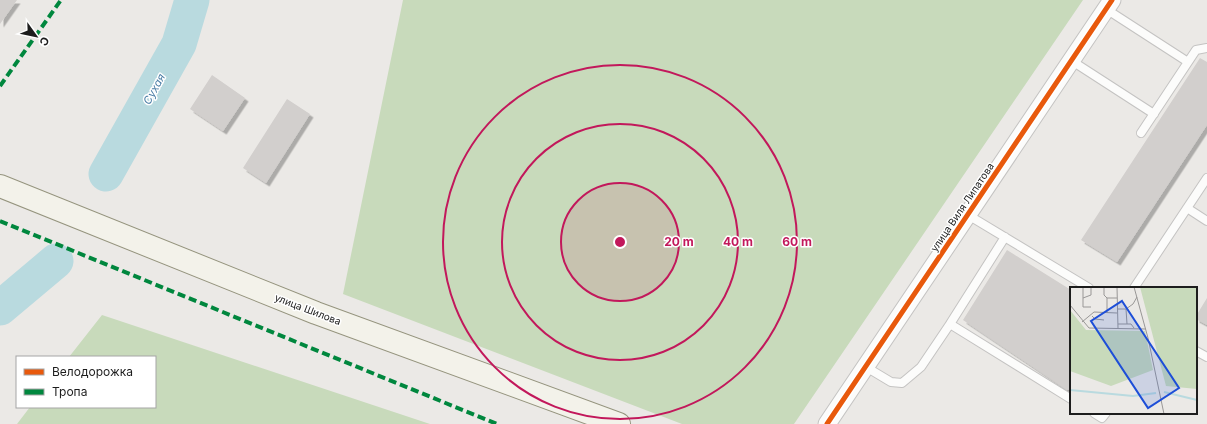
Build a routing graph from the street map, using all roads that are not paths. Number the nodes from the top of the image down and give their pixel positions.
1 (1109, 4) edge
2 (1207, 48) edge
3 (1072, 61) junction
4 (1188, 62) junction
5 (1154, 114) junction
6 (1141, 133) dead end
7 (1207, 178) edge
8 (0, 186) edge
9 (1187, 208) junction
10 (968, 215) junction
11 (1207, 221) edge
12 (1005, 237) junction
13 (1087, 287) edge
14 (1135, 287) edge
15 (950, 324) junction
16 (1197, 352) edge
17 (1207, 357) edge
18 (866, 367) junction
19 (1070, 398) edge
20 (619, 424) edge
21 (827, 424) edge

1 - 3 street, улица Виля Липатова
1 - 4 lane
2 - 4 lane
3 - 5 lane
3 - 10 street, улица Виля Липатова
4 - 5 lane
5 - 6 lane
7 - 9 lane
8 - 20 main road, улица Шилова
9 - 11 lane
9 - 14 lane
10 - 12 lane
10 - 18 street, улица Виля Липатова
12 - 13 lane
12 - 15 lane
15 - 18 lane
15 - 19 lane
16 - 17 lane
18 - 21 street, улица Виля Липатова

